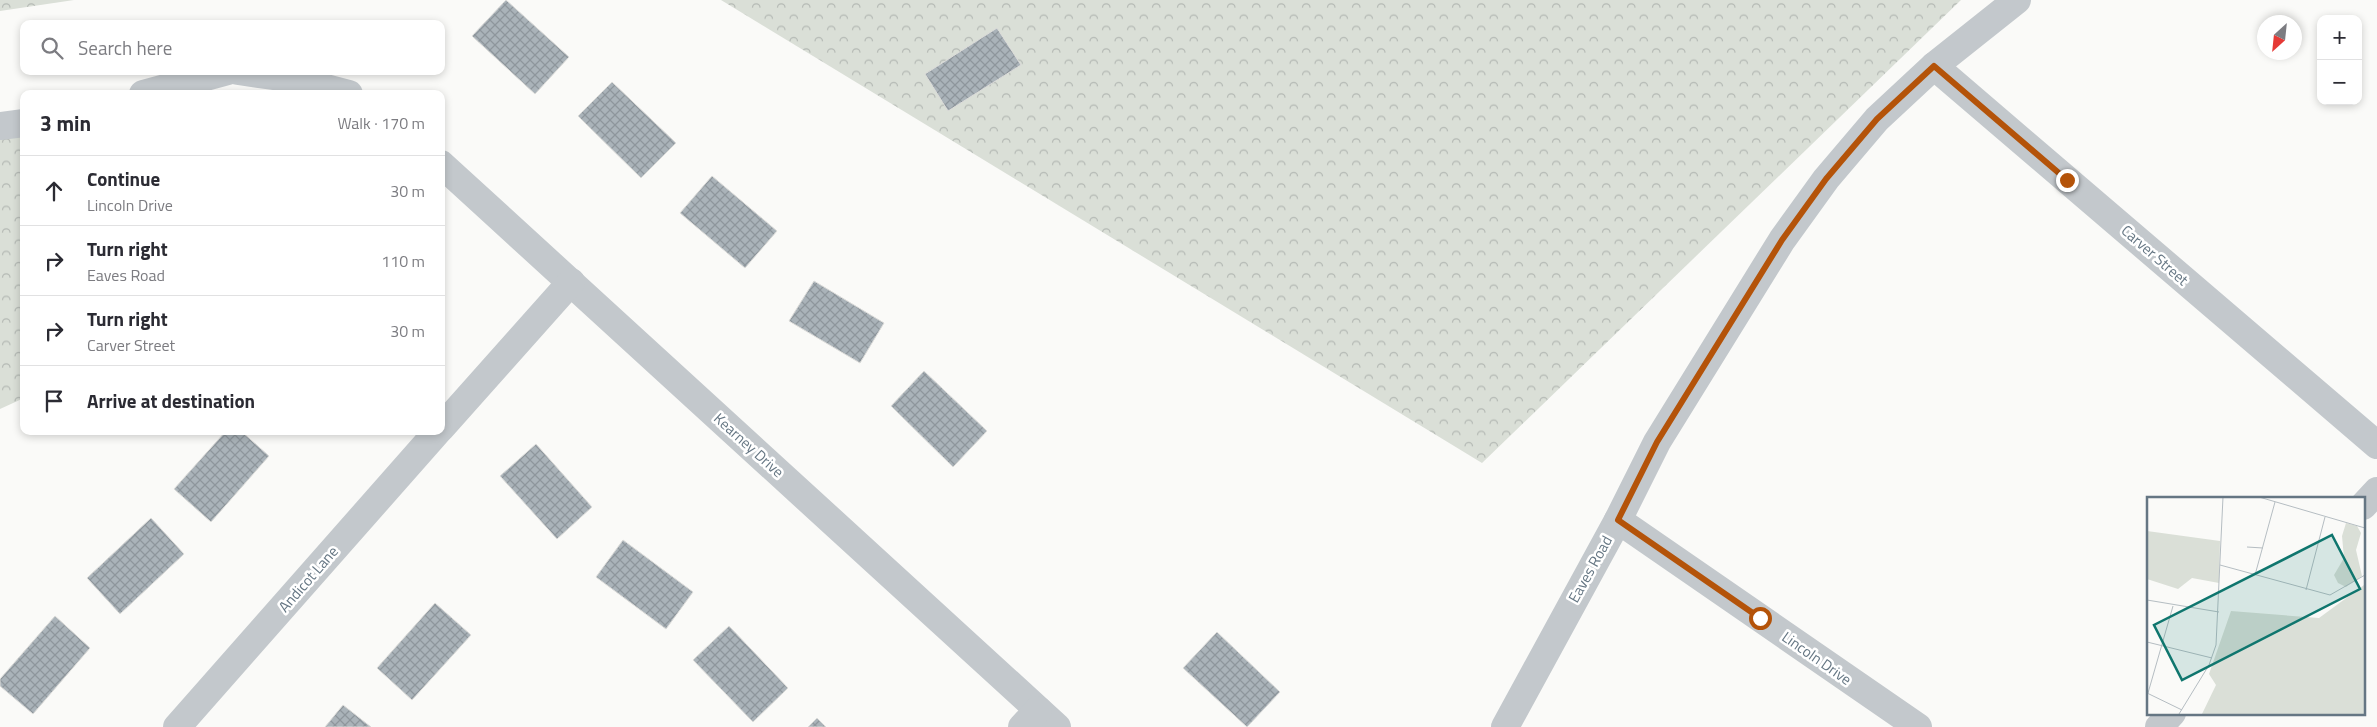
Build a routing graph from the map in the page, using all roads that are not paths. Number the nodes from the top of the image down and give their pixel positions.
1 (2017, 0) edge
2 (1934, 66) junction
3 (213, 75) edge
4 (267, 75) edge
5 (158, 90) edge
6 (334, 90) edge
7 (20, 124) edge
8 (0, 126) edge
9 (445, 168) edge
10 (570, 282) junction
11 (445, 423) edge
12 (434, 435) edge
13 (2377, 445) edge
14 (2377, 491) edge
15 (2364, 505) edge
16 (1618, 520) junction
17 (2171, 714) edge
18 (1039, 721) edge
19 (177, 727) edge
20 (1505, 727) edge
21 (1918, 727) edge
22 (2159, 727) edge

1 - 2 street, Eaves Road
2 - 13 street, Carver Street
2 - 16 street, Eaves Road
3 - 5 street
4 - 6 street
7 - 8 street
9 - 10 street, Kearney Drive
10 - 11 street
10 - 18 street, Kearney Drive
12 - 19 street, Andicot Lane
14 - 15 street
16 - 20 street, Eaves Road
16 - 21 street, Lincoln Drive
17 - 22 street

